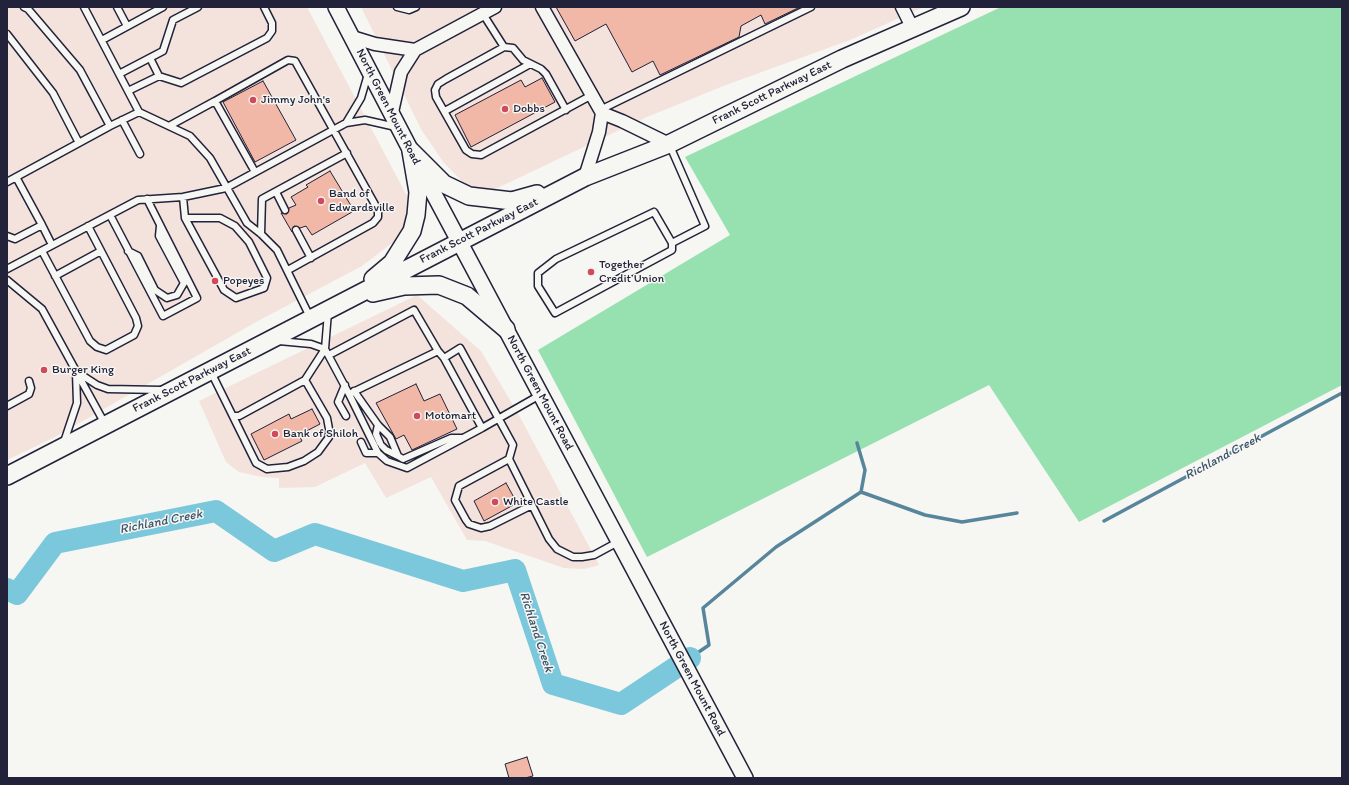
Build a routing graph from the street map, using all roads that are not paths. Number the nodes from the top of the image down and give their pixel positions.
1 (24, 7) edge
2 (84, 7) edge
3 (117, 7) edge
4 (163, 7) edge
5 (198, 7) edge
6 (264, 7) edge
7 (336, 7) edge
8 (396, 7) edge
9 (416, 7) edge
10 (495, 7) edge
11 (542, 7) edge
12 (811, 7) edge
13 (902, 7) edge
14 (961, 7) edge
15 (483, 14) junction
16 (127, 26) junction
17 (913, 29) junction
18 (7, 34) edge
19 (352, 37) junction
20 (102, 40) junction
21 (504, 48) junction
22 (415, 50) junction
23 (150, 58) junction
24 (530, 64) junction
25 (369, 69) junction
26 (119, 74) junction
27 (159, 76) junction
28 (128, 92) junction
29 (592, 95) junction
30 (215, 101) junction
31 (566, 110) junction
32 (445, 111) junction
33 (139, 112) junction
34 (392, 112) junction
35 (601, 112) junction
36 (122, 120) junction
37 (346, 123) junction
38 (110, 126) junction
39 (169, 126) junction
40 (400, 128) junction
41 (334, 130) junction
42 (78, 143) junction
43 (669, 144) junction
44 (411, 151) junction
45 (347, 153) junction
46 (140, 154) dead end
47 (255, 172) junction
48 (16, 177) junction
49 (577, 181) junction
50 (7, 182) edge
51 (226, 188) junction
52 (276, 192) junction
53 (183, 196) junction
54 (147, 199) junction
55 (285, 210) dead end
56 (110, 215) junction
57 (185, 218) junction
58 (42, 225) junction
59 (88, 226) junction
60 (160, 226) junction
61 (296, 230) dead end
62 (261, 234) junction
63 (7, 236) edge
64 (459, 242) junction
65 (672, 243) junction
66 (52, 245) junction
67 (42, 251) junction
68 (101, 251) junction
69 (128, 251) junction
70 (311, 258) junction
71 (7, 269) edge
72 (288, 270) junction
73 (55, 276) junction
74 (7, 280) edge
75 (349, 299) junction
76 (329, 309) junction
77 (311, 318) junction
78 (506, 329) junction
79 (270, 340) junction
80 (325, 349) junction
81 (438, 351) junction
82 (329, 355) junction
83 (444, 358) junction
84 (210, 371) junction
85 (76, 372) junction
86 (305, 380) junction
87 (29, 381) dead end
88 (345, 385) junction
89 (173, 390) junction
90 (351, 392) junction
91 (541, 395) junction
92 (7, 406) edge
93 (234, 416) junction
94 (346, 416) dead end
95 (500, 418) junction
96 (105, 424) junction
97 (378, 425) junction
98 (482, 428) junction
99 (464, 438) junction
100 (361, 442) dead end
101 (63, 446) junction
102 (378, 453) junction
103 (398, 456) junction
104 (509, 459) junction
105 (7, 476) edge
106 (532, 505) junction
107 (618, 542) junction
108 (745, 778) edge

1 - 38 lane
2 - 20 lane
3 - 16 lane
4 - 16 lane
5 - 23 lane
6 - 27 lane
7 - 19 street, North Green Mount Road
8 - 9 lane
10 - 15 street
11 - 29 street
12 - 35 lane
13 - 17 street
14 - 17 main road, Frank Scott Parkway East
15 - 21 lane
15 - 22 street
16 - 20 lane
17 - 43 main road, Frank Scott Parkway East
18 - 42 lane
19 - 22 street
19 - 25 street, North Green Mount Road
20 - 26 lane
21 - 24 lane
21 - 32 lane
22 - 34 street
23 - 26 lane
23 - 27 lane
24 - 31 lane
24 - 32 lane
25 - 34 street, North Green Mount Road
25 - 37 lane
26 - 28 lane
27 - 28 lane
28 - 33 lane
29 - 31 lane
29 - 35 street
30 - 39 lane
30 - 41 lane
30 - 47 lane
31 - 32 lane
33 - 36 lane
33 - 39 lane
34 - 40 street, North Green Mount Road
35 - 43 street
35 - 49 street
36 - 38 lane
36 - 46 lane
37 - 40 lane
37 - 41 lane
38 - 42 lane
39 - 51 lane
40 - 44 street, North Green Mount Road
41 - 45 lane
41 - 47 lane
42 - 48 lane
43 - 49 main road, Frank Scott Parkway East
43 - 65 lane
44 - 49 main road
44 - 64 street, North Green Mount Road
44 - 75 main road
45 - 52 lane
45 - 70 lane
47 - 51 lane
48 - 50 lane
48 - 58 lane
49 - 64 main road, Frank Scott Parkway East
51 - 53 lane
51 - 62 lane
52 - 55 lane
52 - 62 lane
53 - 54 lane
53 - 57 lane
54 - 56 lane
54 - 60 lane
56 - 59 lane
56 - 69 lane
57 - 57 lane
58 - 63 lane
58 - 66 lane
59 - 66 lane
59 - 68 lane
60 - 69 lane
60 - 69 lane
61 - 70 lane
62 - 72 lane
64 - 75 main road, Frank Scott Parkway East
64 - 78 street, North Green Mount Road
65 - 65 lane
66 - 67 lane
67 - 71 lane
67 - 73 lane
68 - 73 lane
68 - 73 lane
70 - 72 lane
72 - 77 lane
74 - 85 lane
75 - 76 main road, Frank Scott Parkway East
75 - 78 main road
76 - 77 main road, Frank Scott Parkway East
76 - 80 lane
77 - 79 main road, Frank Scott Parkway East
78 - 91 street, North Green Mount Road
79 - 80 lane
79 - 84 main road, Frank Scott Parkway East
80 - 82 lane
80 - 86 lane
81 - 82 lane
81 - 83 lane
81 - 90 lane
82 - 88 lane
83 - 95 lane
83 - 98 lane
84 - 89 main road, Frank Scott Parkway East
84 - 93 lane
85 - 89 lane
85 - 96 lane
85 - 101 lane
86 - 93 lane
86 - 93 lane
87 - 92 lane
88 - 90 lane
88 - 94 lane
89 - 96 main road, Frank Scott Parkway East
90 - 97 lane
90 - 102 lane
91 - 95 lane
91 - 107 street, North Green Mount Road
95 - 98 lane
95 - 104 lane
96 - 101 main road, Frank Scott Parkway East
97 - 103 lane
97 - 103 lane
98 - 99 lane
99 - 102 lane
99 - 103 lane
100 - 102 lane
101 - 105 main road, Frank Scott Parkway East
104 - 106 lane
104 - 106 lane
106 - 107 lane
107 - 108 street, North Green Mount Road

